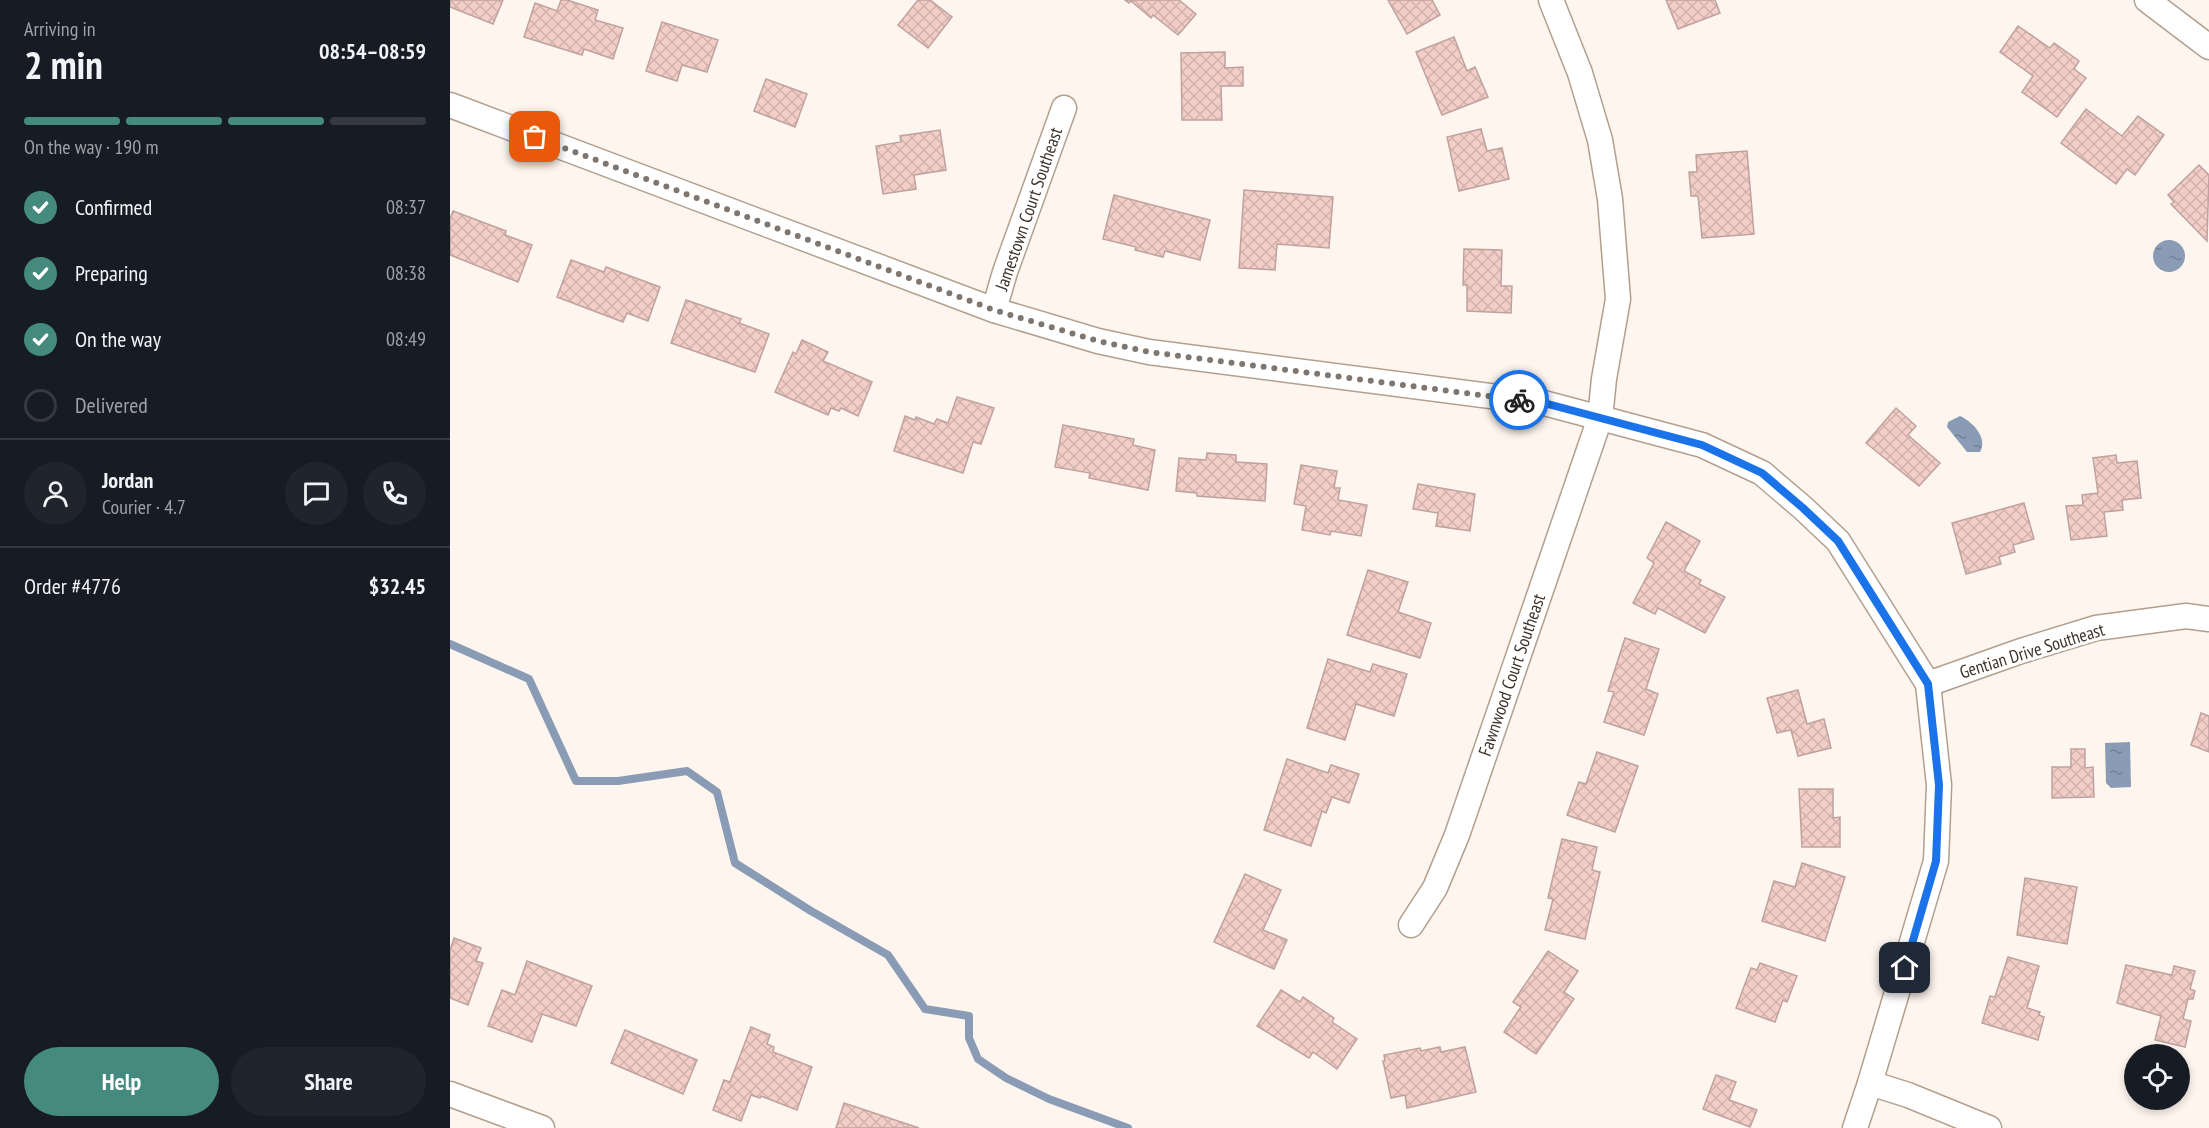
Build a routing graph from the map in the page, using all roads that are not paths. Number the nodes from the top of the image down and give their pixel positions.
1 (1551, 0) edge
2 (2147, 0) edge
3 (2172, 7) edge
4 (2209, 47) edge
5 (450, 105) edge
6 (1064, 108) dead end
7 (994, 310) junction
8 (1600, 418) junction
9 (2209, 619) edge
10 (1928, 684) junction
11 (1411, 925) dead end
12 (1870, 1083) junction
13 (450, 1094) edge
14 (542, 1128) edge
15 (1855, 1128) edge
16 (1989, 1128) edge

1 - 8 street, Fawnwood Court Southeast
2 - 3 street
3 - 4 street
5 - 7 street
6 - 7 street, Jamestown Court Southeast
7 - 8 street
8 - 10 street
8 - 11 street, Fawnwood Court Southeast
9 - 10 street, Gentian Drive Southeast
10 - 12 street
12 - 15 street
12 - 16 street
13 - 14 street

